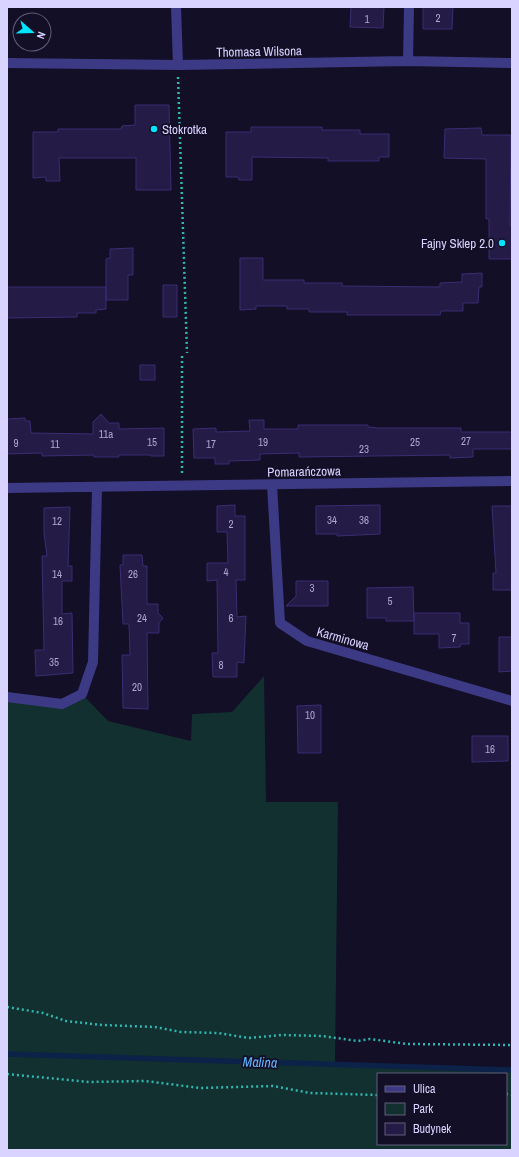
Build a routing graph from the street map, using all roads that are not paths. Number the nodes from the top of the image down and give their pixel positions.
1 (176, 7) edge
2 (409, 7) edge
3 (408, 61) junction
4 (7, 62) edge
5 (512, 63) edge
6 (178, 65) junction
7 (512, 481) edge
8 (272, 485) junction
9 (97, 487) junction
10 (7, 488) edge
11 (7, 697) edge
12 (512, 701) edge

1 - 6 street
2 - 3 street
3 - 5 street, Thomasa Wilsona
3 - 6 street, Thomasa Wilsona
4 - 6 street, Thomasa Wilsona
7 - 8 street, Pomarańczowa
8 - 9 street, Pomarańczowa
8 - 12 street, Karminowa
9 - 10 street, Pomarańczowa
9 - 11 street

